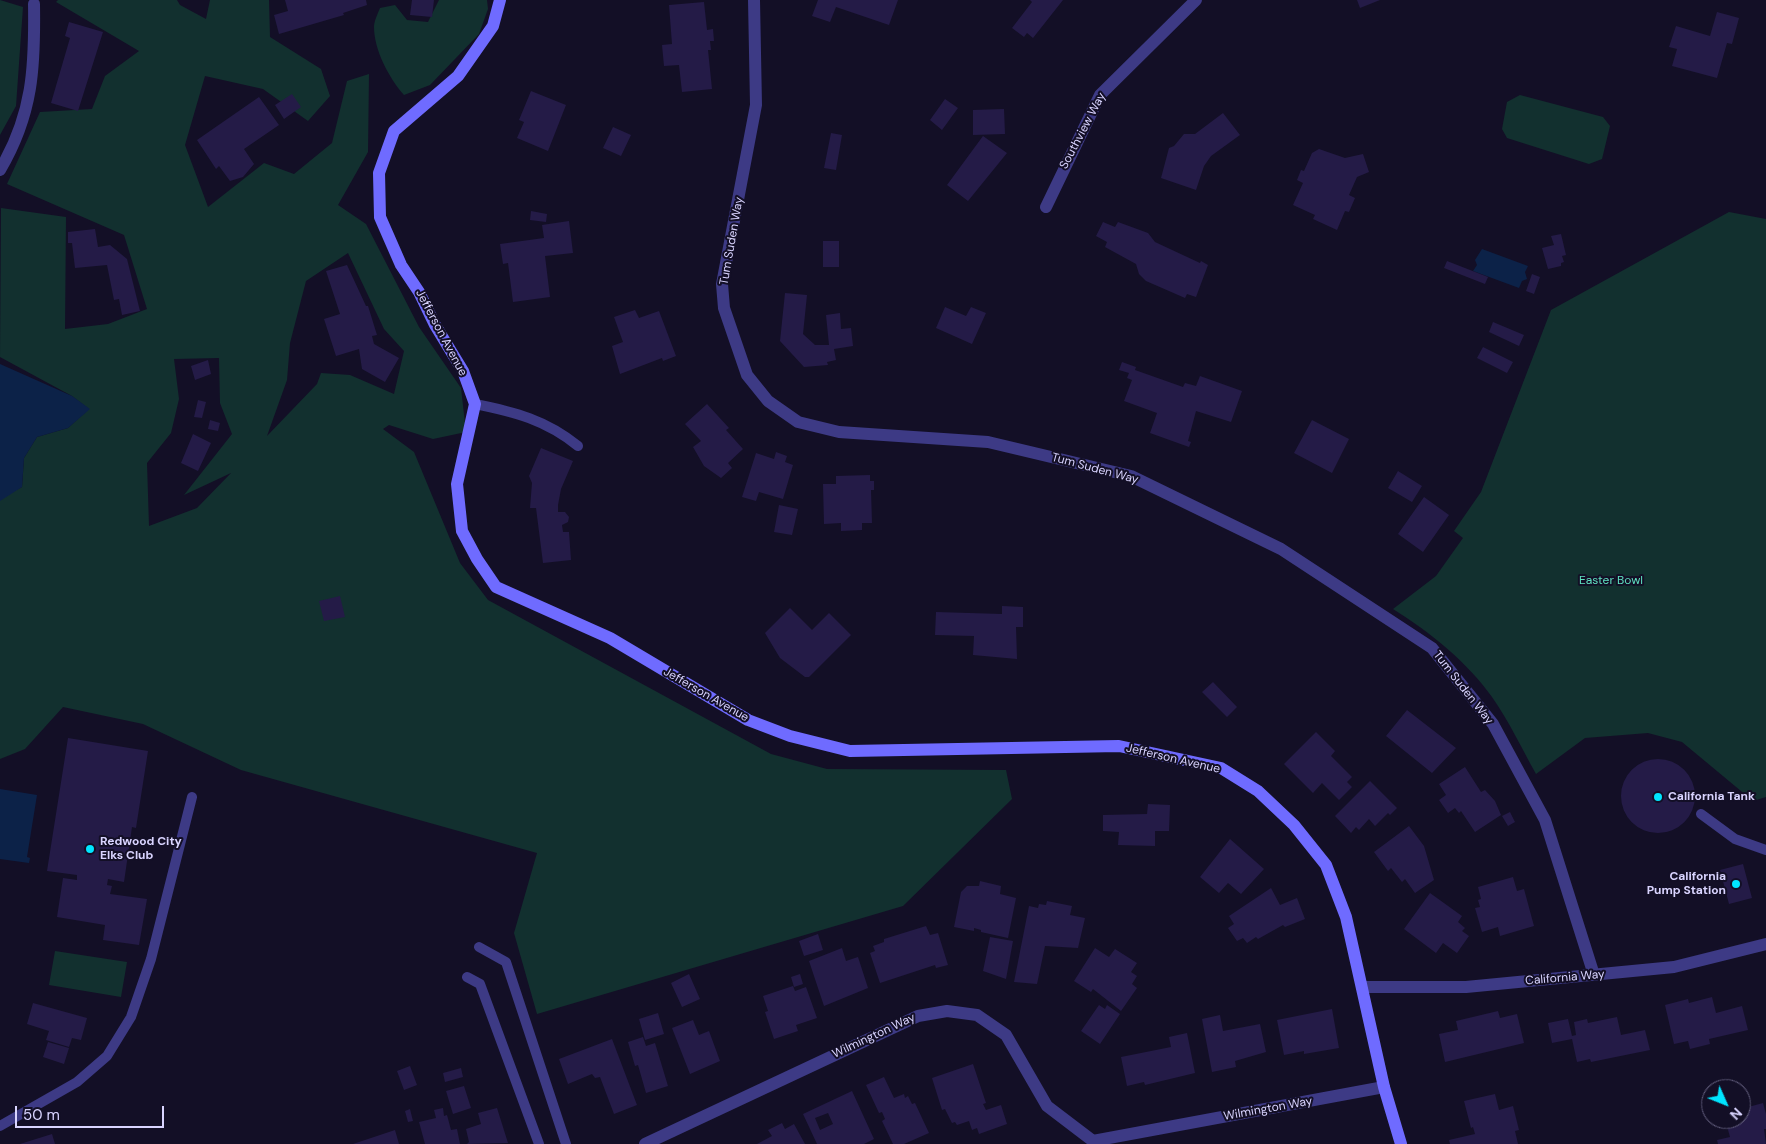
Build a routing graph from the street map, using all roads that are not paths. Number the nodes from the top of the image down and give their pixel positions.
1 (500, 0) edge
2 (754, 0) edge
3 (1196, 0) edge
4 (34, 1) edge
5 (0, 170) edge
6 (1046, 207) dead end
7 (475, 404) junction
8 (578, 446) dead end
9 (192, 797) dead end
10 (1701, 814) dead end
11 (1766, 850) edge
12 (1766, 944) edge
13 (479, 947) dead end
14 (1594, 975) junction
15 (467, 977) dead end
16 (1362, 987) junction
17 (1384, 1088) junction
18 (0, 1126) edge
19 (1093, 1142) edge
20 (539, 1144) edge
21 (566, 1144) edge
22 (645, 1144) edge
23 (1401, 1144) edge

1 - 7 street, Jefferson Avenue
2 - 14 street, Tum Suden Way
3 - 6 street, Southview Way
4 - 5 street
7 - 8 lane
7 - 16 street, Jefferson Avenue
9 - 18 lane
10 - 11 lane
12 - 14 street, California Way
13 - 21 lane
14 - 16 street, California Way
15 - 20 lane
16 - 17 street, Jefferson Avenue
17 - 19 street, Wilmington Way
17 - 23 street, Jefferson Avenue
19 - 22 street, Wilmington Way

